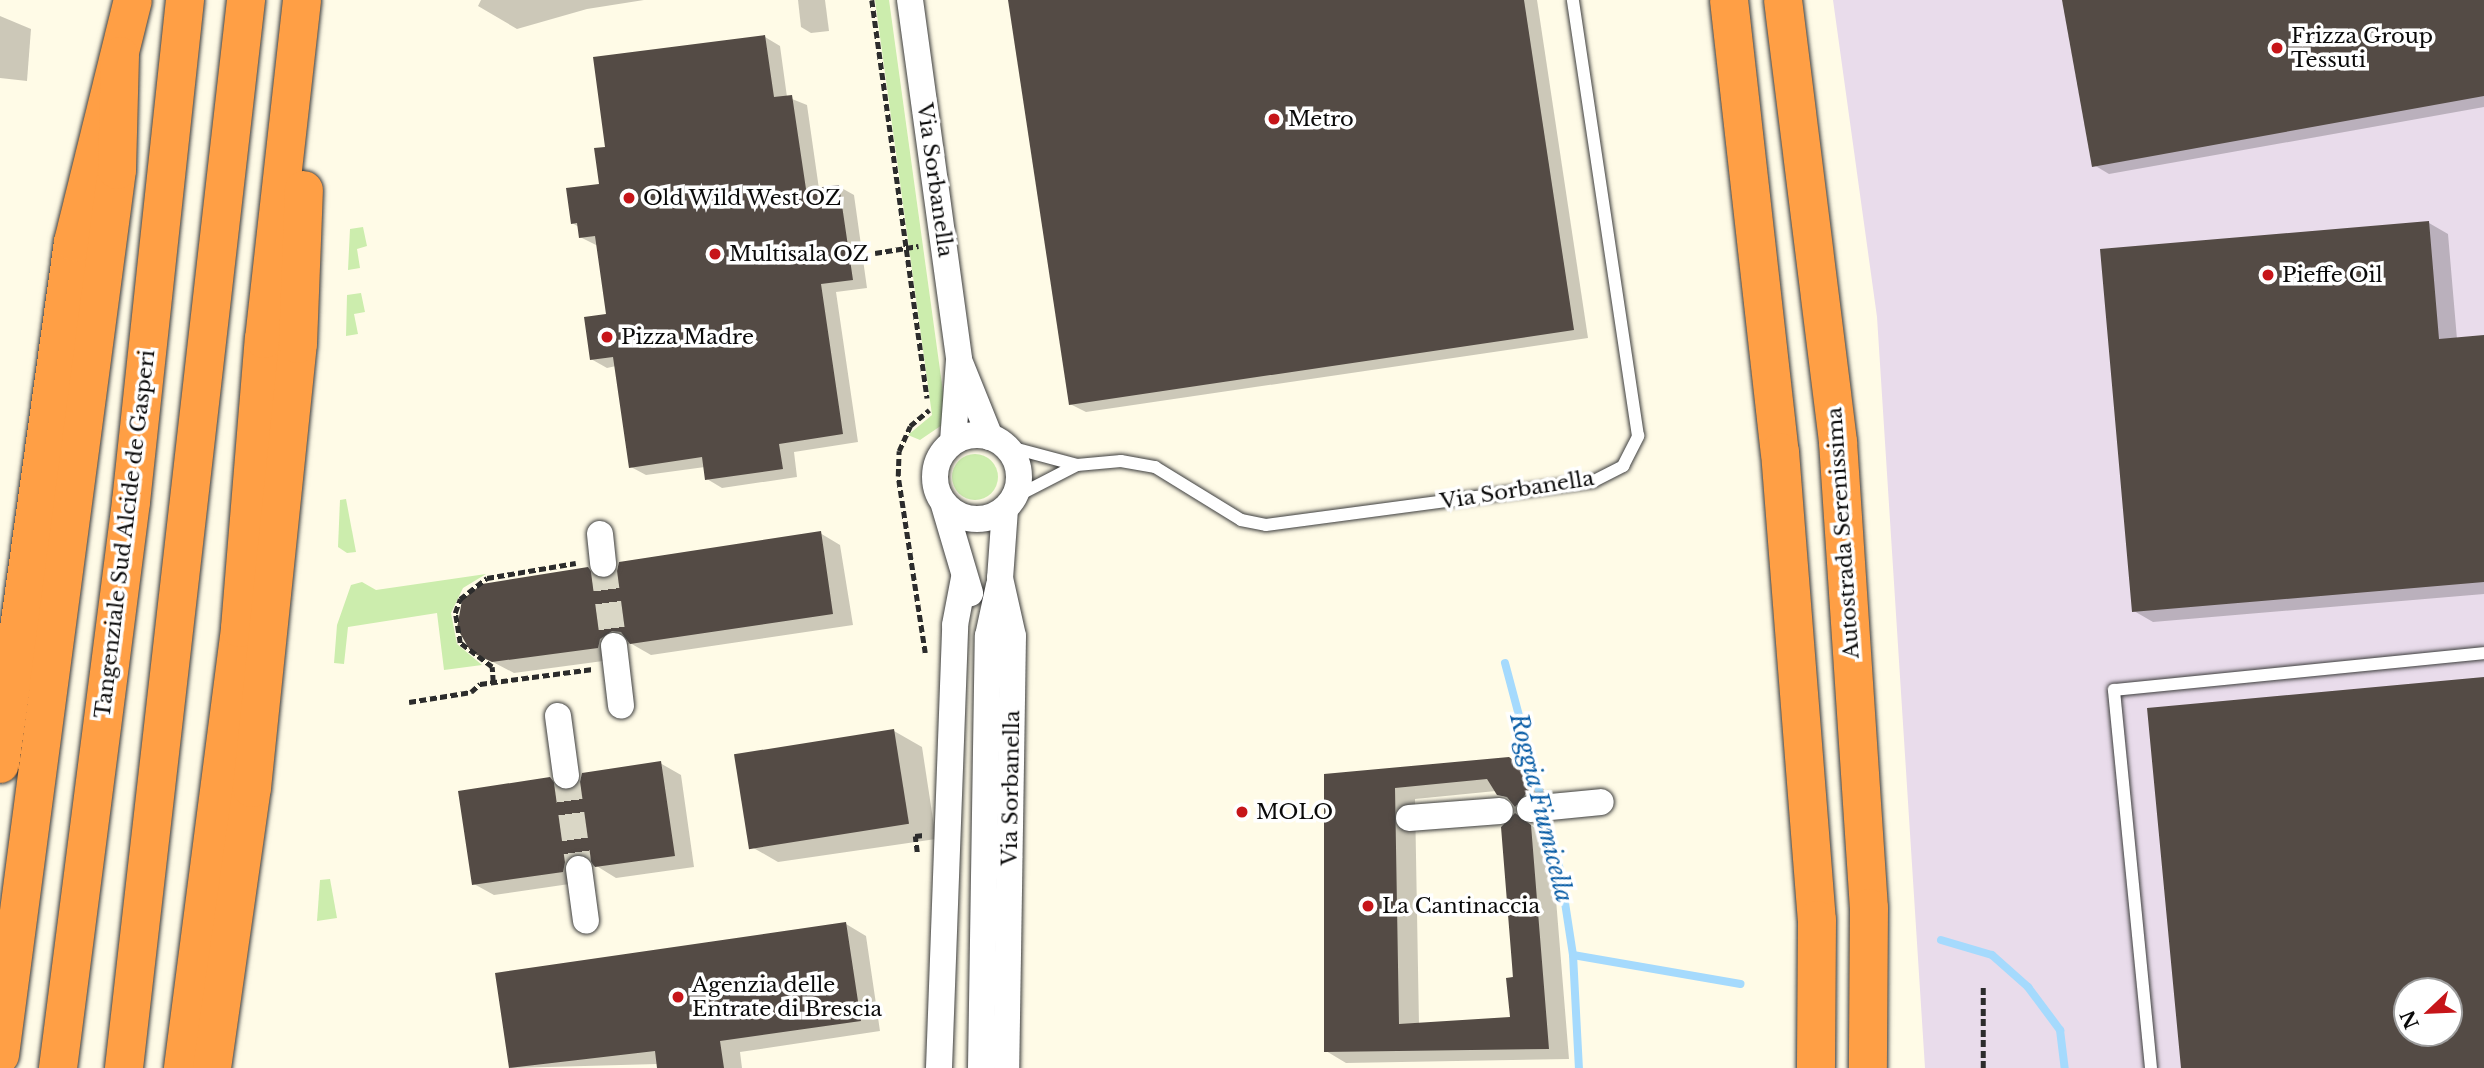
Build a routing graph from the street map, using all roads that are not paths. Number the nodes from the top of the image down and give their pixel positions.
1 (133, 0) edge
2 (185, 0) edge
3 (246, 0) edge
4 (304, 0) edge
5 (910, 0) edge
6 (1573, 0) edge
7 (1729, 0) edge
8 (1783, 0) edge
9 (120, 56) junction
10 (959, 360) junction
11 (953, 441) junction
12 (998, 441) junction
13 (1077, 465) junction
14 (1010, 503) junction
15 (944, 505) junction
16 (964, 578) junction
17 (1000, 578) junction
18 (988, 636) junction
19 (2484, 653) edge
20 (615, 656) tunnel mouth
21 (621, 706) dead end
22 (558, 716) dead end
23 (0, 764) edge
24 (566, 775) tunnel mouth
25 (252, 789) junction
26 (1601, 802) dead end
27 (1530, 808) dead end
28 (1500, 811) dead end
29 (1409, 818) dead end
30 (579, 869) tunnel mouth
31 (586, 920) dead end
32 (0, 1055) edge
33 (58, 1068) edge
34 (124, 1068) edge
35 (183, 1068) edge
36 (212, 1068) edge
37 (231, 1068) edge
38 (939, 1068) edge
39 (981, 1068) edge
40 (1006, 1068) edge
41 (1816, 1068) edge
42 (1868, 1068) edge
43 (2151, 1068) edge

1 - 9 highway
2 - 33 highway, Tangenziale Sud Alcide de Gasperi
3 - 34 highway
4 - 25 highway
4 - 35 highway
5 - 10 street, Via Sorbanella
6 - 13 lane, Via Sorbanella
7 - 41 highway
8 - 42 highway, Autostrada Serenissima
9 - 23 highway
9 - 32 highway
10 - 11 street, Via Sorbanella
10 - 12 street, Via Sorbanella
11 - 12 street
11 - 15 street
12 - 13 lane, Via Sorbanella
12 - 14 street
13 - 14 lane, Via Sorbanella
14 - 15 street
14 - 17 street, Via Sorbanella
15 - 16 street
16 - 18 street
16 - 38 street
17 - 18 street
17 - 40 street, Via Sorbanella
18 - 39 street
19 - 43 lane
20 - 21 street
22 - 24 street
25 - 36 highway
25 - 37 highway
26 - 27 street
28 - 29 street
30 - 31 street

